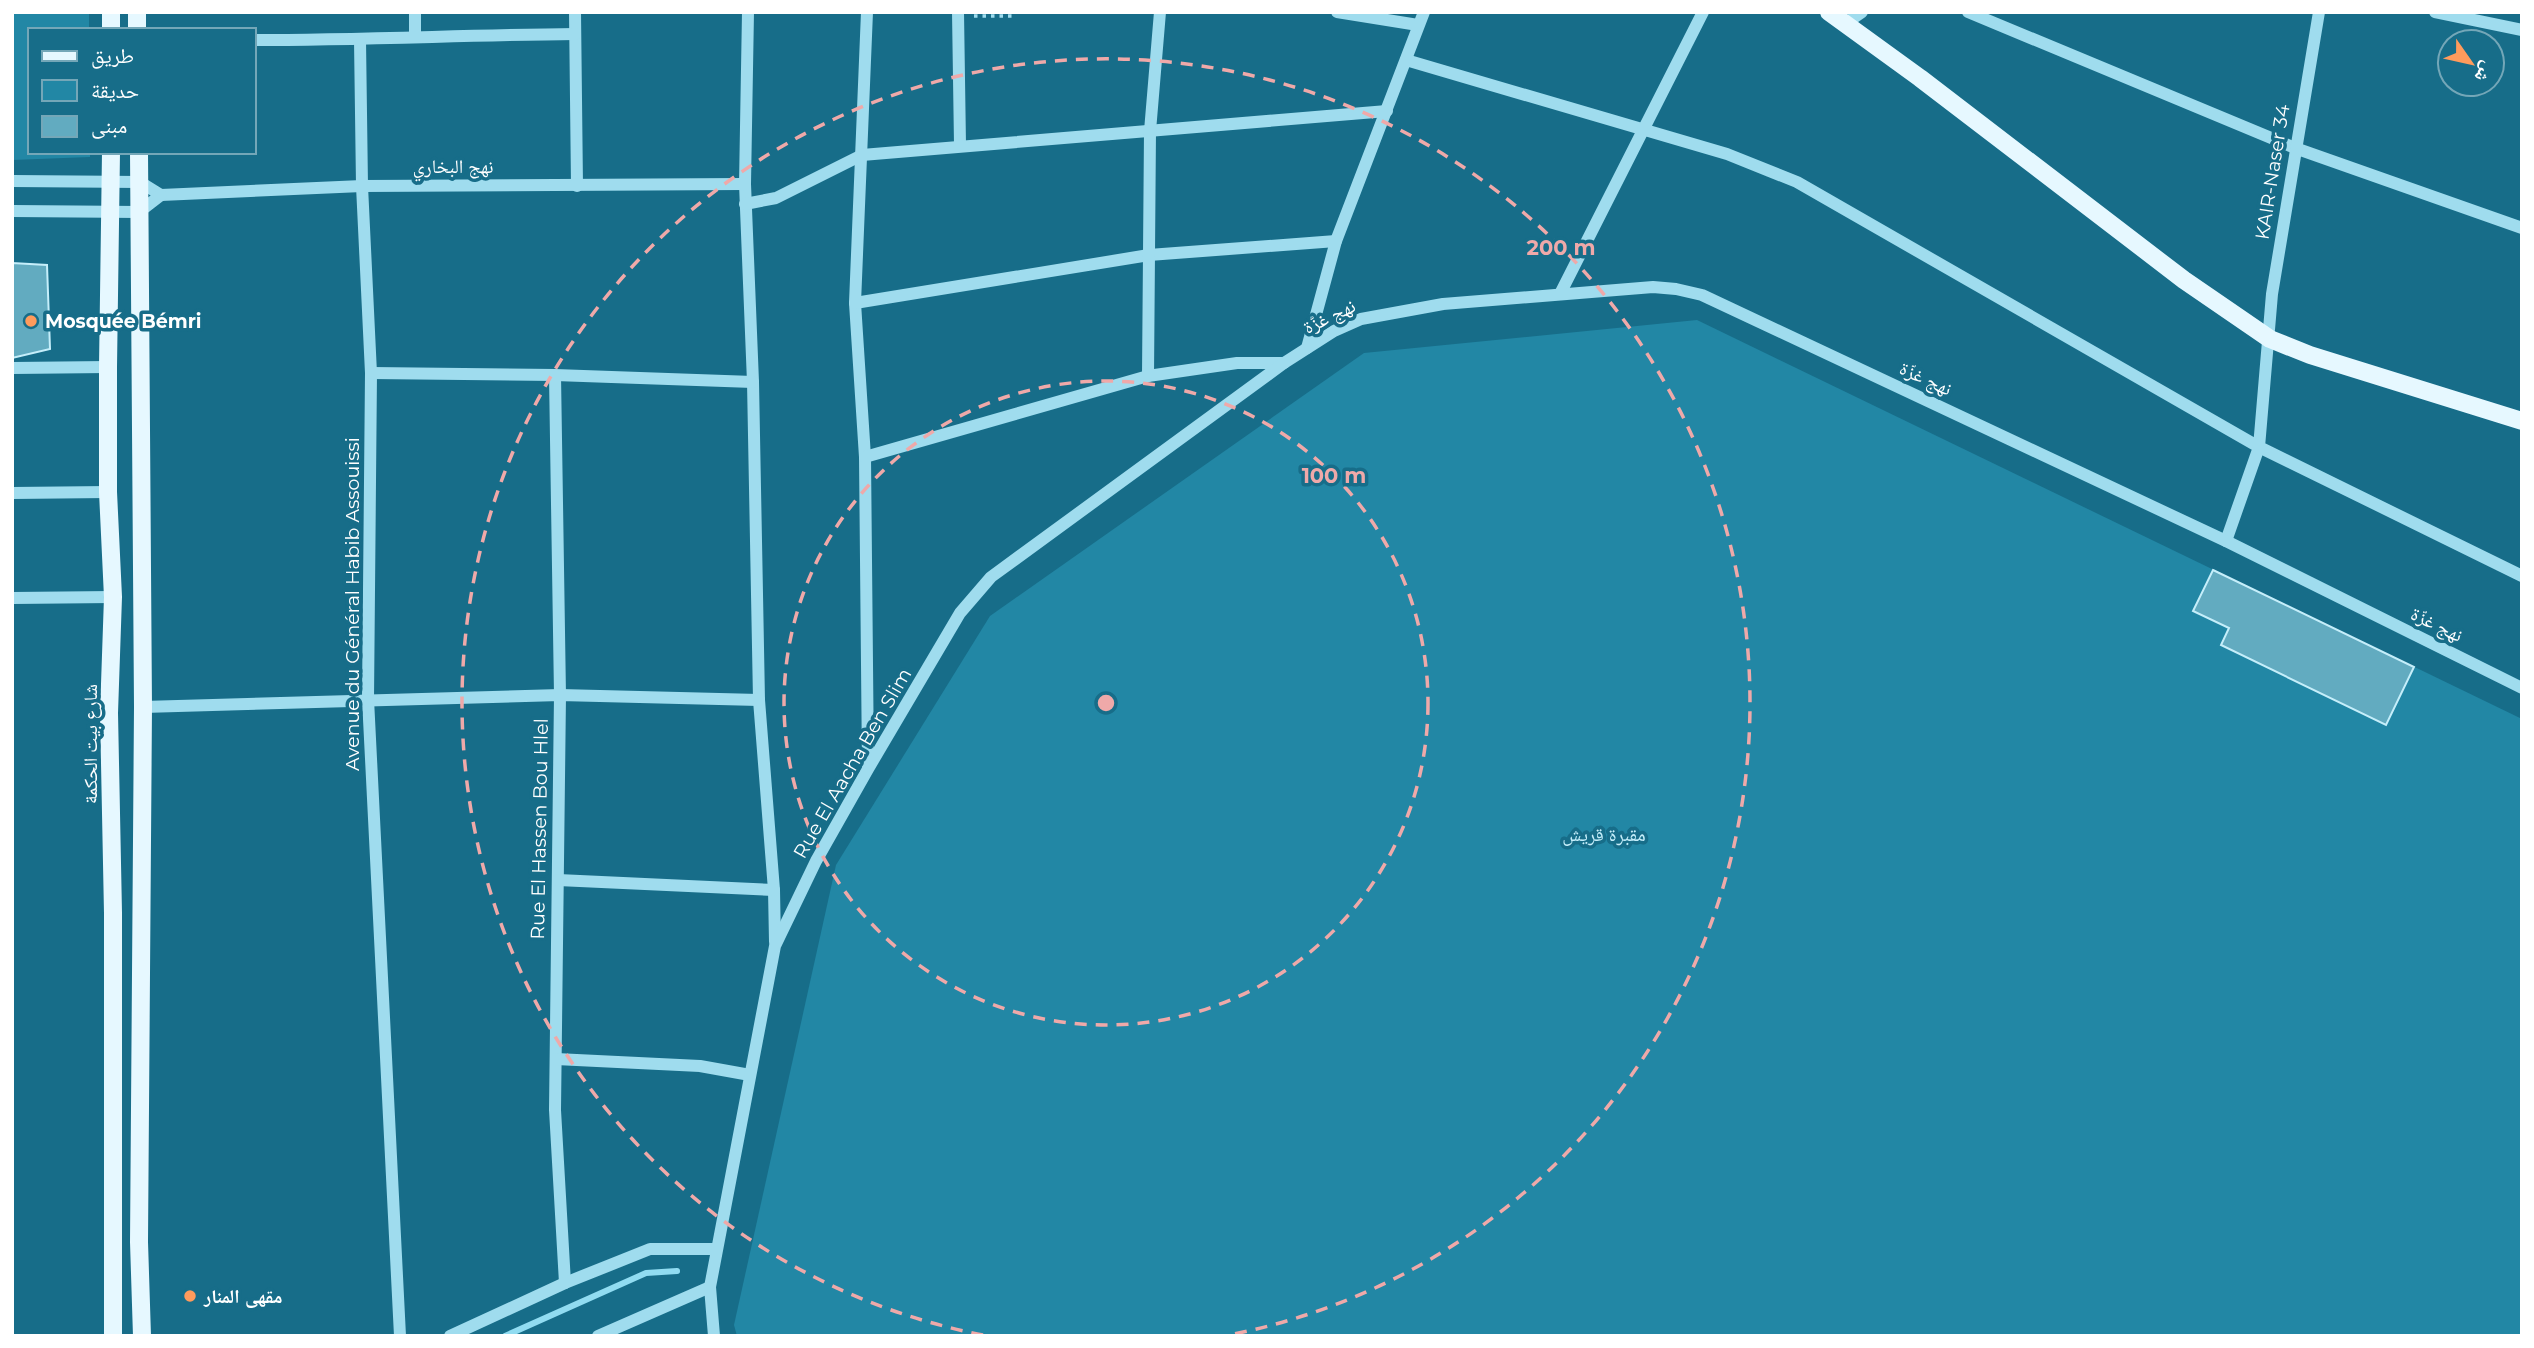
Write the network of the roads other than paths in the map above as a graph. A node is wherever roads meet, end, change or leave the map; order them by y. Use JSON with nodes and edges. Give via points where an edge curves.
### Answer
{"nodes":[{"id":1,"x":415,"y":12,"type":"edge"},
{"id":2,"x":575,"y":12,"type":"edge"},
{"id":3,"x":748,"y":12,"type":"edge"},
{"id":4,"x":867,"y":12,"type":"edge"},
{"id":5,"x":1160,"y":12,"type":"edge"},
{"id":6,"x":1337,"y":12,"type":"edge"},
{"id":7,"x":1424,"y":12,"type":"edge"},
{"id":8,"x":1703,"y":12,"type":"edge"},
{"id":9,"x":1829,"y":12,"type":"edge"},
{"id":10,"x":1862,"y":12,"type":"edge"},
{"id":11,"x":1968,"y":12,"type":"edge"},
{"id":12,"x":2319,"y":12,"type":"edge"},
{"id":13,"x":2435,"y":12,"type":"edge"},
{"id":14,"x":958,"y":14,"type":"edge"},
{"id":15,"x":1846,"y":23,"type":"junction"},
{"id":16,"x":1418,"y":25,"type":"junction"},
{"id":17,"x":2522,"y":30,"type":"edge"},
{"id":18,"x":575,"y":34,"type":"junction"},
{"id":19,"x":415,"y":36,"type":"junction"},
{"id":20,"x":256,"y":40,"type":"edge"},
{"id":21,"x":360,"y":40,"type":"junction"},
{"id":22,"x":1406,"y":60,"type":"junction"},
{"id":23,"x":1387,"y":111,"type":"junction"},
{"id":24,"x":1642,"y":129,"type":"junction"},
{"id":25,"x":1150,"y":131,"type":"junction"},
{"id":26,"x":960,"y":145,"type":"junction"},
{"id":27,"x":2295,"y":148,"type":"junction"},
{"id":28,"x":111,"y":154,"type":"edge"},
{"id":29,"x":139,"y":154,"type":"edge"},
{"id":30,"x":862,"y":155,"type":"junction"},
{"id":31,"x":12,"y":181,"type":"edge"},
{"id":32,"x":111,"y":182,"type":"junction"},
{"id":33,"x":140,"y":182,"type":"junction"},
{"id":34,"x":745,"y":184,"type":"junction"},
{"id":35,"x":362,"y":186,"type":"junction"},
{"id":36,"x":578,"y":186,"type":"junction"},
{"id":37,"x":161,"y":195,"type":"junction"},
{"id":38,"x":746,"y":204,"type":"junction"},
{"id":39,"x":12,"y":211,"type":"edge"},
{"id":40,"x":112,"y":212,"type":"junction"},
{"id":41,"x":139,"y":212,"type":"junction"},
{"id":42,"x":2522,"y":228,"type":"edge"},
{"id":43,"x":1336,"y":241,"type":"junction"},
{"id":44,"x":1149,"y":255,"type":"junction"},
{"id":45,"x":1560,"y":294,"type":"junction"},
{"id":46,"x":855,"y":303,"type":"junction"},
{"id":47,"x":2270,"y":339,"type":"junction"},
{"id":48,"x":1307,"y":348,"type":"junction"},
{"id":49,"x":1284,"y":363,"type":"junction"},
{"id":50,"x":108,"y":367,"type":"junction"},
{"id":51,"x":12,"y":369,"type":"edge"},
{"id":52,"x":371,"y":373,"type":"junction"},
{"id":53,"x":555,"y":375,"type":"junction"},
{"id":54,"x":1148,"y":376,"type":"junction"},
{"id":55,"x":754,"y":382,"type":"junction"},
{"id":56,"x":2522,"y":421,"type":"edge"},
{"id":57,"x":2259,"y":447,"type":"junction"},
{"id":58,"x":865,"y":457,"type":"junction"},
{"id":59,"x":108,"y":492,"type":"junction"},
{"id":60,"x":12,"y":493,"type":"edge"},
{"id":61,"x":2226,"y":541,"type":"junction"},
{"id":62,"x":2522,"y":576,"type":"edge"},
{"id":63,"x":113,"y":597,"type":"junction"},
{"id":64,"x":12,"y":598,"type":"edge"},
{"id":65,"x":2522,"y":688,"type":"edge"},
{"id":66,"x":560,"y":695,"type":"junction"},
{"id":67,"x":368,"y":699,"type":"junction"},
{"id":68,"x":759,"y":700,"type":"junction"},
{"id":69,"x":143,"y":706,"type":"junction"},
{"id":70,"x":868,"y":769,"type":"junction"},
{"id":71,"x":558,"y":880,"type":"junction"},
{"id":72,"x":774,"y":890,"type":"junction"},
{"id":73,"x":113,"y":913,"type":"junction"},
{"id":74,"x":143,"y":915,"type":"junction"},
{"id":75,"x":775,"y":946,"type":"junction"},
{"id":76,"x":556,"y":1059,"type":"junction"},
{"id":77,"x":750,"y":1075,"type":"junction"},
{"id":78,"x":139,"y":1242,"type":"junction"},
{"id":79,"x":114,"y":1243,"type":"junction"},
{"id":80,"x":716,"y":1249,"type":"junction"},
{"id":81,"x":565,"y":1283,"type":"junction"},
{"id":82,"x":710,"y":1287,"type":"junction"},
{"id":83,"x":113,"y":1336,"type":"edge"},
{"id":84,"x":142,"y":1336,"type":"edge"},
{"id":85,"x":400,"y":1336,"type":"edge"},
{"id":86,"x":450,"y":1336,"type":"edge"},
{"id":87,"x":598,"y":1336,"type":"edge"},
{"id":88,"x":714,"y":1336,"type":"edge"}],
"edges":[{"from":1,"to":19,"type":"street"},
{"from":2,"to":18,"type":"street"},
{"from":3,"to":34,"type":"street"},
{"from":4,"to":30,"type":"street"},
{"from":5,"to":25,"type":"street"},
{"from":6,"to":16,"type":"street"},
{"from":7,"to":16,"type":"street"},
{"from":8,"to":24,"type":"street"},
{"from":9,"to":15,"type":"main road"},
{"from":10,"to":15,"type":"street"},
{"from":11,"to":27,"type":"street"},
{"from":12,"to":27,"type":"street","name":"KAIR-Naser 34"},
{"from":13,"to":17,"type":"street"},
{"from":14,"to":26,"type":"street"},
{"from":15,"to":47,"type":"main road","via":[[2184,280]]},
{"from":16,"to":22,"type":"street"},
{"from":18,"to":19,"type":"street"},
{"from":18,"to":36,"type":"street"},
{"from":19,"to":21,"type":"street"},
{"from":20,"to":21,"type":"street"},
{"from":21,"to":35,"type":"street","name":"Avenue du Général Habib Assouissi"},
{"from":22,"to":23,"type":"street"},
{"from":22,"to":24,"type":"street"},
{"from":23,"to":25,"type":"street"},
{"from":23,"to":43,"type":"street"},
{"from":24,"to":45,"type":"street"},
{"from":24,"to":57,"type":"street","via":[[1727,154],[1797,182]]},
{"from":25,"to":26,"type":"street"},
{"from":25,"to":44,"type":"street"},
{"from":26,"to":30,"type":"street"},
{"from":27,"to":42,"type":"street"},
{"from":27,"to":47,"type":"street","name":"KAIR-Naser 34","via":[[2272,294]]},
{"from":28,"to":32,"type":"main road","name":"شارع بيت الحكمة"},
{"from":29,"to":33,"type":"main road"},
{"from":30,"to":38,"type":"street","via":[[776,198]]},
{"from":30,"to":46,"type":"street"},
{"from":31,"to":32,"type":"street"},
{"from":32,"to":33,"type":"street"},
{"from":32,"to":40,"type":"main road","name":"شارع بيت الحكمة"},
{"from":33,"to":37,"type":"street"},
{"from":33,"to":41,"type":"main road"},
{"from":34,"to":36,"type":"street","name":"نهج البخاري"},
{"from":34,"to":38,"type":"street"},
{"from":35,"to":36,"type":"street","name":"نهج البخاري"},
{"from":35,"to":37,"type":"street","name":"نهج البخاري"},
{"from":35,"to":52,"type":"street","name":"Avenue du Général Habib Assouissi"},
{"from":37,"to":41,"type":"street"},
{"from":38,"to":55,"type":"street"},
{"from":39,"to":40,"type":"street"},
{"from":40,"to":41,"type":"street"},
{"from":40,"to":50,"type":"main road","name":"شارع بيت الحكمة"},
{"from":41,"to":69,"type":"main road"},
{"from":43,"to":44,"type":"street"},
{"from":43,"to":48,"type":"street"},
{"from":44,"to":46,"type":"street"},
{"from":44,"to":54,"type":"street"},
{"from":45,"to":48,"type":"street","name":"نهج غزّة","via":[[1406,309],[1361,319]]},
{"from":45,"to":61,"type":"street","name":"نهج غزّة","via":[[1653,287],[1702,295]]},
{"from":46,"to":58,"type":"street"},
{"from":47,"to":56,"type":"main road"},
{"from":47,"to":57,"type":"street","name":"KAIR-Naser 34"},
{"from":48,"to":49,"type":"street","name":"نهج غزّة"},
{"from":49,"to":54,"type":"street","via":[[1237,363]]},
{"from":49,"to":70,"type":"street","name":"Rue El Aacha Ben Slim","via":[[991,577],[960,613]]},
{"from":50,"to":51,"type":"street"},
{"from":50,"to":59,"type":"main road","name":"شارع بيت الحكمة"},
{"from":52,"to":53,"type":"street"},
{"from":52,"to":67,"type":"street","name":"Avenue du Général Habib Assouissi"},
{"from":53,"to":55,"type":"street"},
{"from":53,"to":66,"type":"street","name":"Rue El Hassen Bou Hlel"},
{"from":54,"to":58,"type":"street"},
{"from":55,"to":68,"type":"street"},
{"from":57,"to":61,"type":"street","name":"KAIR-Naser 34"},
{"from":57,"to":62,"type":"street"},
{"from":58,"to":70,"type":"street"},
{"from":59,"to":60,"type":"street"},
{"from":59,"to":63,"type":"main road","name":"شارع بيت الحكمة"},
{"from":61,"to":65,"type":"street","name":"نهج غزّة"},
{"from":63,"to":64,"type":"street"},
{"from":63,"to":73,"type":"main road","name":"شارع بيت الحكمة","via":[[109,713]]},
{"from":66,"to":67,"type":"street"},
{"from":66,"to":68,"type":"street"},
{"from":66,"to":71,"type":"street","name":"Rue El Hassen Bou Hlel"},
{"from":67,"to":69,"type":"street"},
{"from":67,"to":85,"type":"street","name":"Avenue du Général Habib Assouissi"},
{"from":68,"to":72,"type":"street"},
{"from":69,"to":74,"type":"main road"},
{"from":70,"to":75,"type":"street","name":"Rue El Aacha Ben Slim"},
{"from":71,"to":72,"type":"street"},
{"from":71,"to":76,"type":"street","name":"Rue El Hassen Bou Hlel"},
{"from":72,"to":75,"type":"street"},
{"from":73,"to":74,"type":"main road"},
{"from":73,"to":79,"type":"main road","name":"شارع بيت الحكمة"},
{"from":74,"to":78,"type":"main road"},
{"from":75,"to":77,"type":"street","name":"Rue El Aacha Ben Slim"},
{"from":76,"to":77,"type":"street","via":[[700,1066]]},
{"from":76,"to":81,"type":"street","name":"Rue El Hassen Bou Hlel"},
{"from":77,"to":80,"type":"street","name":"Rue El Aacha Ben Slim"},
{"from":78,"to":79,"type":"main road"},
{"from":78,"to":84,"type":"main road"},
{"from":79,"to":83,"type":"main road","name":"شارع بيت الحكمة"},
{"from":80,"to":81,"type":"street","via":[[650,1249]]},
{"from":80,"to":82,"type":"street","name":"Rue El Aacha Ben Slim"},
{"from":81,"to":86,"type":"street"},
{"from":82,"to":87,"type":"street"},
{"from":82,"to":88,"type":"street","name":"Rue El Aacha Ben Slim"}]}
